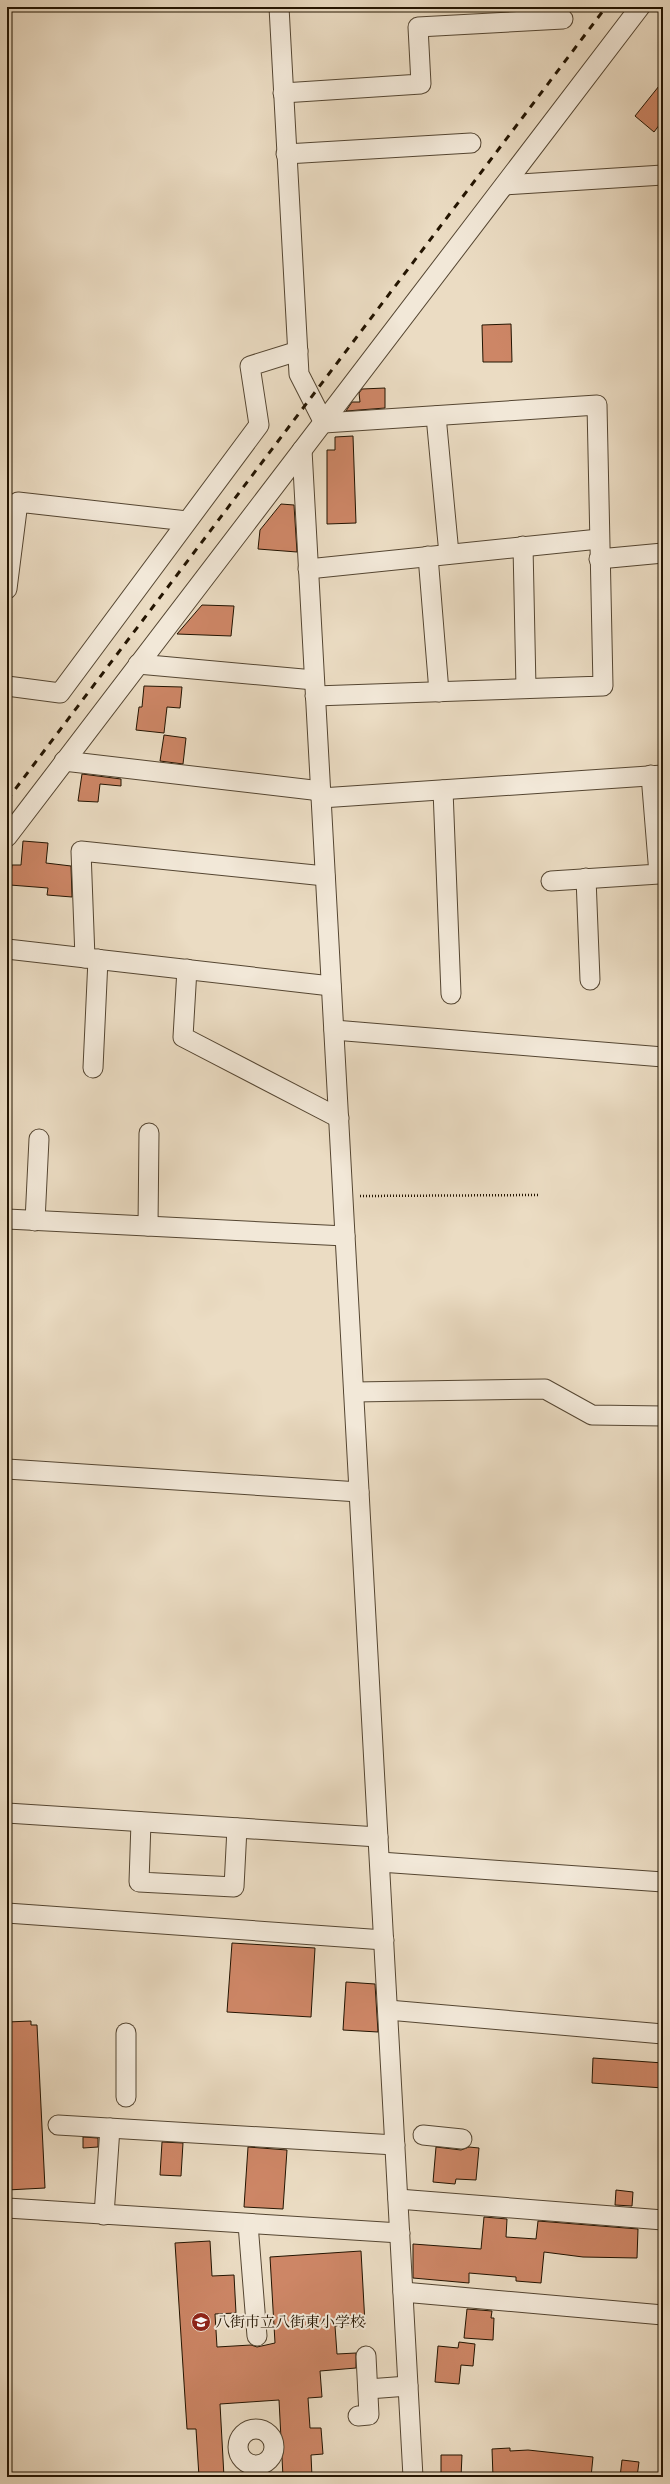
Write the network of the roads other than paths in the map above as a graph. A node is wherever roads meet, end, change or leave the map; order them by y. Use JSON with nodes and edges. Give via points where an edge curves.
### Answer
{"nodes":[{"id":1,"x":279,"y":7,"type":"edge"},
{"id":2,"x":640,"y":7,"type":"edge"},
{"id":3,"x":563,"y":19,"type":"dead end"},
{"id":4,"x":283,"y":93,"type":"junction"},
{"id":5,"x":471,"y":143,"type":"dead end"},
{"id":6,"x":286,"y":154,"type":"junction"},
{"id":7,"x":663,"y":175,"type":"edge"},
{"id":8,"x":505,"y":185,"type":"junction"},
{"id":9,"x":298,"y":351,"type":"junction"},
{"id":10,"x":436,"y":416,"type":"junction"},
{"id":11,"x":324,"y":423,"type":"junction"},
{"id":12,"x":302,"y":450,"type":"junction"},
{"id":13,"x":187,"y":521,"type":"junction"},
{"id":14,"x":599,"y":539,"type":"junction"},
{"id":15,"x":523,"y":546,"type":"junction"},
{"id":16,"x":663,"y":553,"type":"edge"},
{"id":17,"x":449,"y":554,"type":"junction"},
{"id":18,"x":428,"y":556,"type":"junction"},
{"id":19,"x":599,"y":559,"type":"junction"},
{"id":20,"x":308,"y":569,"type":"junction"},
{"id":21,"x":7,"y":589,"type":"edge"},
{"id":22,"x":138,"y":664,"type":"junction"},
{"id":23,"x":7,"y":686,"type":"edge"},
{"id":24,"x":315,"y":688,"type":"junction"},
{"id":25,"x":526,"y":688,"type":"junction"},
{"id":26,"x":439,"y":692,"type":"junction"},
{"id":27,"x":64,"y":761,"type":"junction"},
{"id":28,"x":657,"y":775,"type":"edge"},
{"id":29,"x":443,"y":790,"type":"junction"},
{"id":30,"x":321,"y":795,"type":"junction"},
{"id":31,"x":7,"y":837,"type":"edge"},
{"id":32,"x":325,"y":876,"type":"junction"},
{"id":33,"x":586,"y":878,"type":"junction"},
{"id":34,"x":551,"y":881,"type":"dead end"},
{"id":35,"x":7,"y":948,"type":"edge"},
{"id":36,"x":92,"y":958,"type":"junction"},
{"id":37,"x":187,"y":970,"type":"junction"},
{"id":38,"x":590,"y":980,"type":"dead end"},
{"id":39,"x":331,"y":986,"type":"junction"},
{"id":40,"x":451,"y":994,"type":"dead end"},
{"id":41,"x":334,"y":1030,"type":"junction"},
{"id":42,"x":663,"y":1057,"type":"edge"},
{"id":43,"x":93,"y":1068,"type":"dead end"},
{"id":44,"x":339,"y":1118,"type":"junction"},
{"id":45,"x":149,"y":1133,"type":"dead end"},
{"id":46,"x":39,"y":1139,"type":"dead end"},
{"id":47,"x":7,"y":1219,"type":"edge"},
{"id":48,"x":35,"y":1220,"type":"junction"},
{"id":49,"x":148,"y":1226,"type":"junction"},
{"id":50,"x":345,"y":1236,"type":"junction"},
{"id":51,"x":354,"y":1392,"type":"junction"},
{"id":52,"x":663,"y":1416,"type":"edge"},
{"id":53,"x":7,"y":1469,"type":"edge"},
{"id":54,"x":359,"y":1492,"type":"junction"},
{"id":55,"x":7,"y":1813,"type":"edge"},
{"id":56,"x":141,"y":1822,"type":"junction"},
{"id":57,"x":237,"y":1828,"type":"junction"},
{"id":58,"x":378,"y":1837,"type":"junction"},
{"id":59,"x":380,"y":1862,"type":"junction"},
{"id":60,"x":663,"y":1882,"type":"edge"},
{"id":61,"x":7,"y":1913,"type":"edge"},
{"id":62,"x":384,"y":1940,"type":"junction"},
{"id":63,"x":388,"y":2010,"type":"junction"},
{"id":64,"x":126,"y":2033,"type":"dead end"},
{"id":65,"x":663,"y":2034,"type":"edge"},
{"id":66,"x":126,"y":2097,"type":"dead end"},
{"id":67,"x":58,"y":2125,"type":"dead end"},
{"id":68,"x":110,"y":2128,"type":"junction"},
{"id":69,"x":423,"y":2135,"type":"dead end"},
{"id":70,"x":462,"y":2139,"type":"dead end"},
{"id":71,"x":395,"y":2145,"type":"junction"},
{"id":72,"x":398,"y":2199,"type":"junction"},
{"id":73,"x":7,"y":2208,"type":"edge"},
{"id":74,"x":104,"y":2215,"type":"junction"},
{"id":75,"x":663,"y":2220,"type":"edge"},
{"id":76,"x":248,"y":2224,"type":"junction"},
{"id":77,"x":400,"y":2233,"type":"junction"},
{"id":78,"x":403,"y":2292,"type":"junction"},
{"id":79,"x":663,"y":2315,"type":"edge"},
{"id":80,"x":257,"y":2336,"type":"dead end"},
{"id":81,"x":366,"y":2356,"type":"dead end"},
{"id":82,"x":408,"y":2386,"type":"junction"},
{"id":83,"x":368,"y":2389,"type":"junction"},
{"id":84,"x":358,"y":2416,"type":"dead end"},
{"id":85,"x":413,"y":2477,"type":"edge"}],
"edges":[{"from":1,"to":4,"type":"street"},
{"from":2,"to":8,"type":"street"},
{"from":3,"to":4,"type":"street","via":[[418,28],[421,84]]},
{"from":4,"to":6,"type":"street"},
{"from":5,"to":6,"type":"street"},
{"from":6,"to":9,"type":"street"},
{"from":7,"to":8,"type":"street"},
{"from":8,"to":11,"type":"street"},
{"from":9,"to":11,"type":"street","via":[[299,374]]},
{"from":9,"to":13,"type":"street","via":[[250,366],[259,425]]},
{"from":10,"to":11,"type":"street"},
{"from":10,"to":14,"type":"street","via":[[597,405]]},
{"from":10,"to":17,"type":"street"},
{"from":11,"to":12,"type":"street"},
{"from":12,"to":20,"type":"street"},
{"from":12,"to":22,"type":"street"},
{"from":13,"to":21,"type":"street","via":[[18,502]]},
{"from":13,"to":23,"type":"street","via":[[60,692]]},
{"from":14,"to":15,"type":"street"},
{"from":14,"to":19,"type":"street"},
{"from":15,"to":17,"type":"street"},
{"from":15,"to":25,"type":"street"},
{"from":16,"to":19,"type":"street"},
{"from":17,"to":18,"type":"street"},
{"from":18,"to":20,"type":"street"},
{"from":18,"to":26,"type":"street"},
{"from":19,"to":25,"type":"street","via":[[603,686]]},
{"from":20,"to":24,"type":"street"},
{"from":22,"to":24,"type":"street"},
{"from":22,"to":27,"type":"street"},
{"from":24,"to":26,"type":"street"},
{"from":24,"to":30,"type":"street"},
{"from":25,"to":26,"type":"street"},
{"from":27,"to":30,"type":"street"},
{"from":27,"to":31,"type":"street"},
{"from":28,"to":29,"type":"street"},
{"from":28,"to":33,"type":"street","via":[[659,874]]},
{"from":29,"to":30,"type":"street"},
{"from":29,"to":40,"type":"street"},
{"from":30,"to":32,"type":"street"},
{"from":32,"to":36,"type":"street","via":[[81,851]]},
{"from":32,"to":39,"type":"street"},
{"from":33,"to":34,"type":"street"},
{"from":33,"to":38,"type":"street"},
{"from":35,"to":36,"type":"street"},
{"from":36,"to":37,"type":"street"},
{"from":36,"to":43,"type":"street"},
{"from":37,"to":39,"type":"street"},
{"from":37,"to":44,"type":"street","via":[[183,1037]]},
{"from":39,"to":41,"type":"street"},
{"from":41,"to":42,"type":"street"},
{"from":41,"to":44,"type":"street"},
{"from":44,"to":50,"type":"street"},
{"from":45,"to":49,"type":"street"},
{"from":46,"to":48,"type":"street"},
{"from":47,"to":48,"type":"street"},
{"from":48,"to":49,"type":"street"},
{"from":49,"to":50,"type":"street"},
{"from":50,"to":51,"type":"street"},
{"from":51,"to":52,"type":"street","via":[[545,1389],[592,1415]]},
{"from":51,"to":54,"type":"street"},
{"from":53,"to":54,"type":"street"},
{"from":54,"to":58,"type":"street"},
{"from":55,"to":56,"type":"street"},
{"from":56,"to":57,"type":"street"},
{"from":56,"to":57,"type":"street","via":[[139,1882],[234,1887]]},
{"from":57,"to":58,"type":"street"},
{"from":58,"to":59,"type":"street"},
{"from":59,"to":60,"type":"street"},
{"from":59,"to":62,"type":"street"},
{"from":61,"to":62,"type":"street"},
{"from":62,"to":63,"type":"street"},
{"from":63,"to":65,"type":"street"},
{"from":63,"to":71,"type":"street"},
{"from":64,"to":66,"type":"street"},
{"from":67,"to":68,"type":"street"},
{"from":68,"to":71,"type":"street"},
{"from":68,"to":74,"type":"street"},
{"from":69,"to":70,"type":"street"},
{"from":71,"to":72,"type":"street"},
{"from":72,"to":75,"type":"street"},
{"from":72,"to":77,"type":"street"},
{"from":73,"to":74,"type":"street"},
{"from":74,"to":76,"type":"street"},
{"from":76,"to":77,"type":"street"},
{"from":76,"to":80,"type":"street"},
{"from":77,"to":78,"type":"street"},
{"from":78,"to":79,"type":"street"},
{"from":78,"to":82,"type":"street"},
{"from":81,"to":83,"type":"street"},
{"from":82,"to":83,"type":"street"},
{"from":82,"to":85,"type":"street"},
{"from":83,"to":84,"type":"street","via":[[369,2415]]}]}
